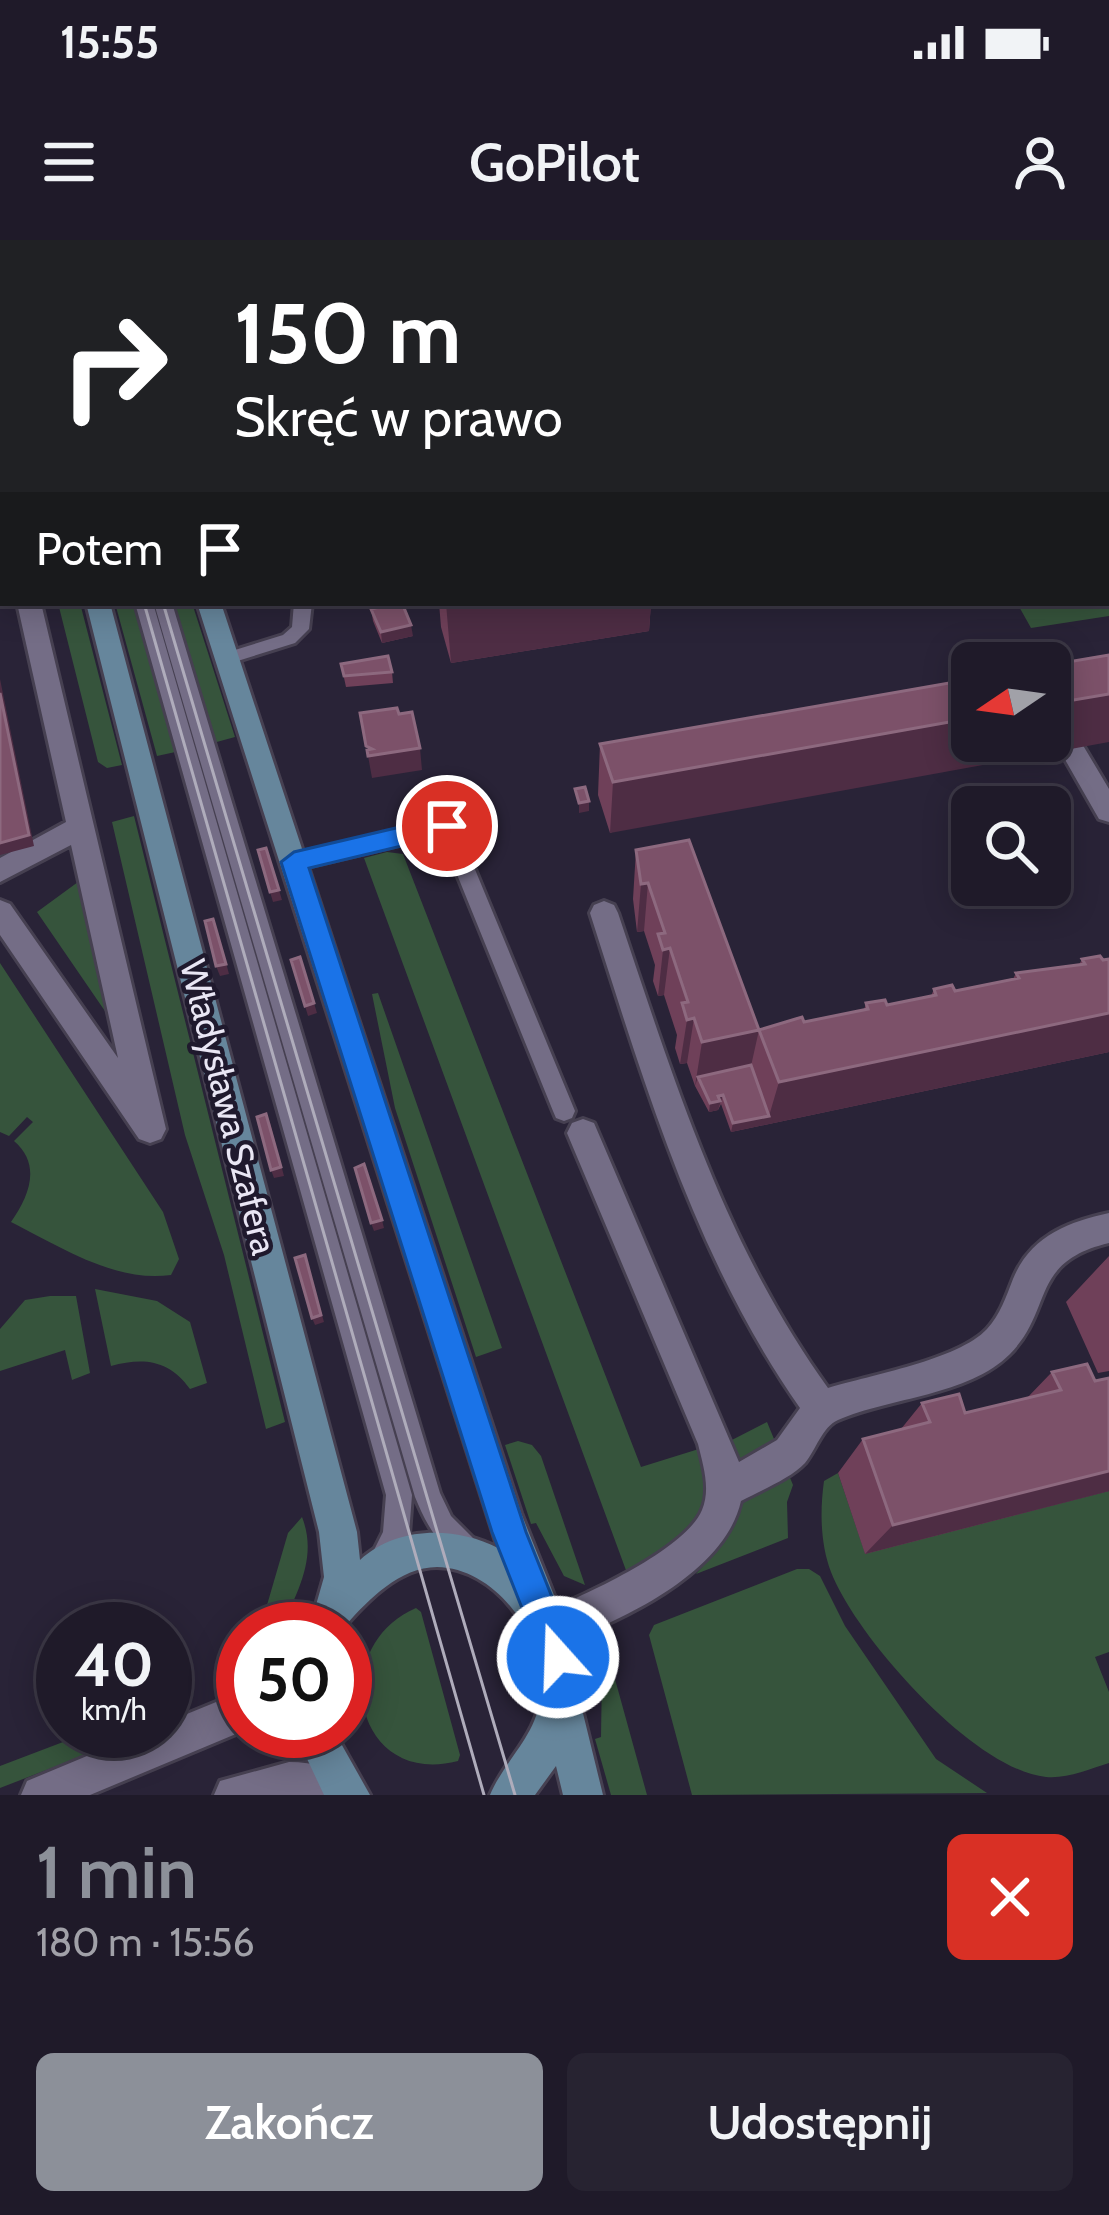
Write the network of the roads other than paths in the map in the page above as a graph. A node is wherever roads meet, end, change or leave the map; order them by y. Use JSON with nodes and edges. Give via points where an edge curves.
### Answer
{"nodes":[{"id":1,"x":30,"y":606,"type":"edge"},
{"id":2,"x":99,"y":606,"type":"edge"},
{"id":3,"x":145,"y":606,"type":"edge"},
{"id":4,"x":164,"y":606,"type":"edge"},
{"id":5,"x":210,"y":606,"type":"edge"},
{"id":6,"x":303,"y":606,"type":"edge"},
{"id":7,"x":228,"y":658,"type":"junction"},
{"id":8,"x":1072,"y":749,"type":"dead end"},
{"id":9,"x":1109,"y":812,"type":"edge"},
{"id":10,"x":81,"y":827,"type":"junction"},
{"id":11,"x":294,"y":862,"type":"junction"},
{"id":12,"x":0,"y":872,"type":"edge"},
{"id":13,"x":0,"y":912,"type":"edge"},
{"id":14,"x":604,"y":913,"type":"dead end"},
{"id":15,"x":573,"y":1122,"type":"joint"},
{"id":16,"x":1109,"y":1228,"type":"edge"},
{"id":17,"x":821,"y":1408,"type":"junction"},
{"id":18,"x":726,"y":1489,"type":"junction"},
{"id":19,"x":476,"y":1555,"type":"junction"},
{"id":20,"x":365,"y":1576,"type":"junction"},
{"id":21,"x":334,"y":1602,"type":"edge"},
{"id":22,"x":343,"y":1602,"type":"edge"},
{"id":23,"x":547,"y":1620,"type":"junction"},
{"id":24,"x":560,"y":1690,"type":"junction"},
{"id":25,"x":216,"y":1723,"type":"edge"},
{"id":26,"x":542,"y":1755,"type":"junction"},
{"id":27,"x":325,"y":1758,"type":"edge"},
{"id":28,"x":41,"y":1795,"type":"edge"},
{"id":29,"x":234,"y":1795,"type":"edge"},
{"id":30,"x":347,"y":1795,"type":"edge"},
{"id":31,"x":510,"y":1795,"type":"edge"},
{"id":32,"x":532,"y":1795,"type":"edge"},
{"id":33,"x":583,"y":1795,"type":"edge"}],
"edges":[{"from":1,"to":10,"type":"street"},
{"from":2,"to":21,"type":"main road","name":"Władysława Szafera","via":[[338,1532],[343,1577]]},
{"from":3,"to":20,"type":"lane","via":[[398,1495],[394,1543]]},
{"from":4,"to":19,"type":"lane","via":[[428,1497],[447,1532]]},
{"from":5,"to":7,"type":"main road"},
{"from":6,"to":7,"type":"lane","via":[[300,629],[289,639]]},
{"from":7,"to":11,"type":"main road"},
{"from":8,"to":9,"type":"street"},
{"from":10,"to":12,"type":"street"},
{"from":10,"to":13,"type":"street","via":[[150,1129]]},
{"from":11,"to":15,"type":"lane","via":[[447,826]]},
{"from":11,"to":23,"type":"main road","via":[[509,1532]]},
{"from":14,"to":17,"type":"street","via":[[707,1217],[745,1299]]},
{"from":15,"to":18,"type":"street","via":[[716,1444]]},
{"from":16,"to":17,"type":"street","via":[[1075,1235],[1049,1254],[999,1341],[976,1359]]},
{"from":17,"to":18,"type":"street","via":[[790,1453]]},
{"from":18,"to":23,"type":"street","via":[[714,1528],[695,1551]]},
{"from":19,"to":20,"type":"main road","via":[[414,1552]]},
{"from":19,"to":23,"type":"main road","via":[[513,1576]]},
{"from":20,"to":22,"type":"main road"},
{"from":23,"to":24,"type":"main road"},
{"from":24,"to":26,"type":"main road"},
{"from":24,"to":33,"type":"main road"},
{"from":25,"to":28,"type":"street"},
{"from":26,"to":31,"type":"main road"},
{"from":26,"to":32,"type":"lane"},
{"from":27,"to":30,"type":"main road"},
{"from":29,"to":30,"type":"street","via":[[295,1781]]}]}
